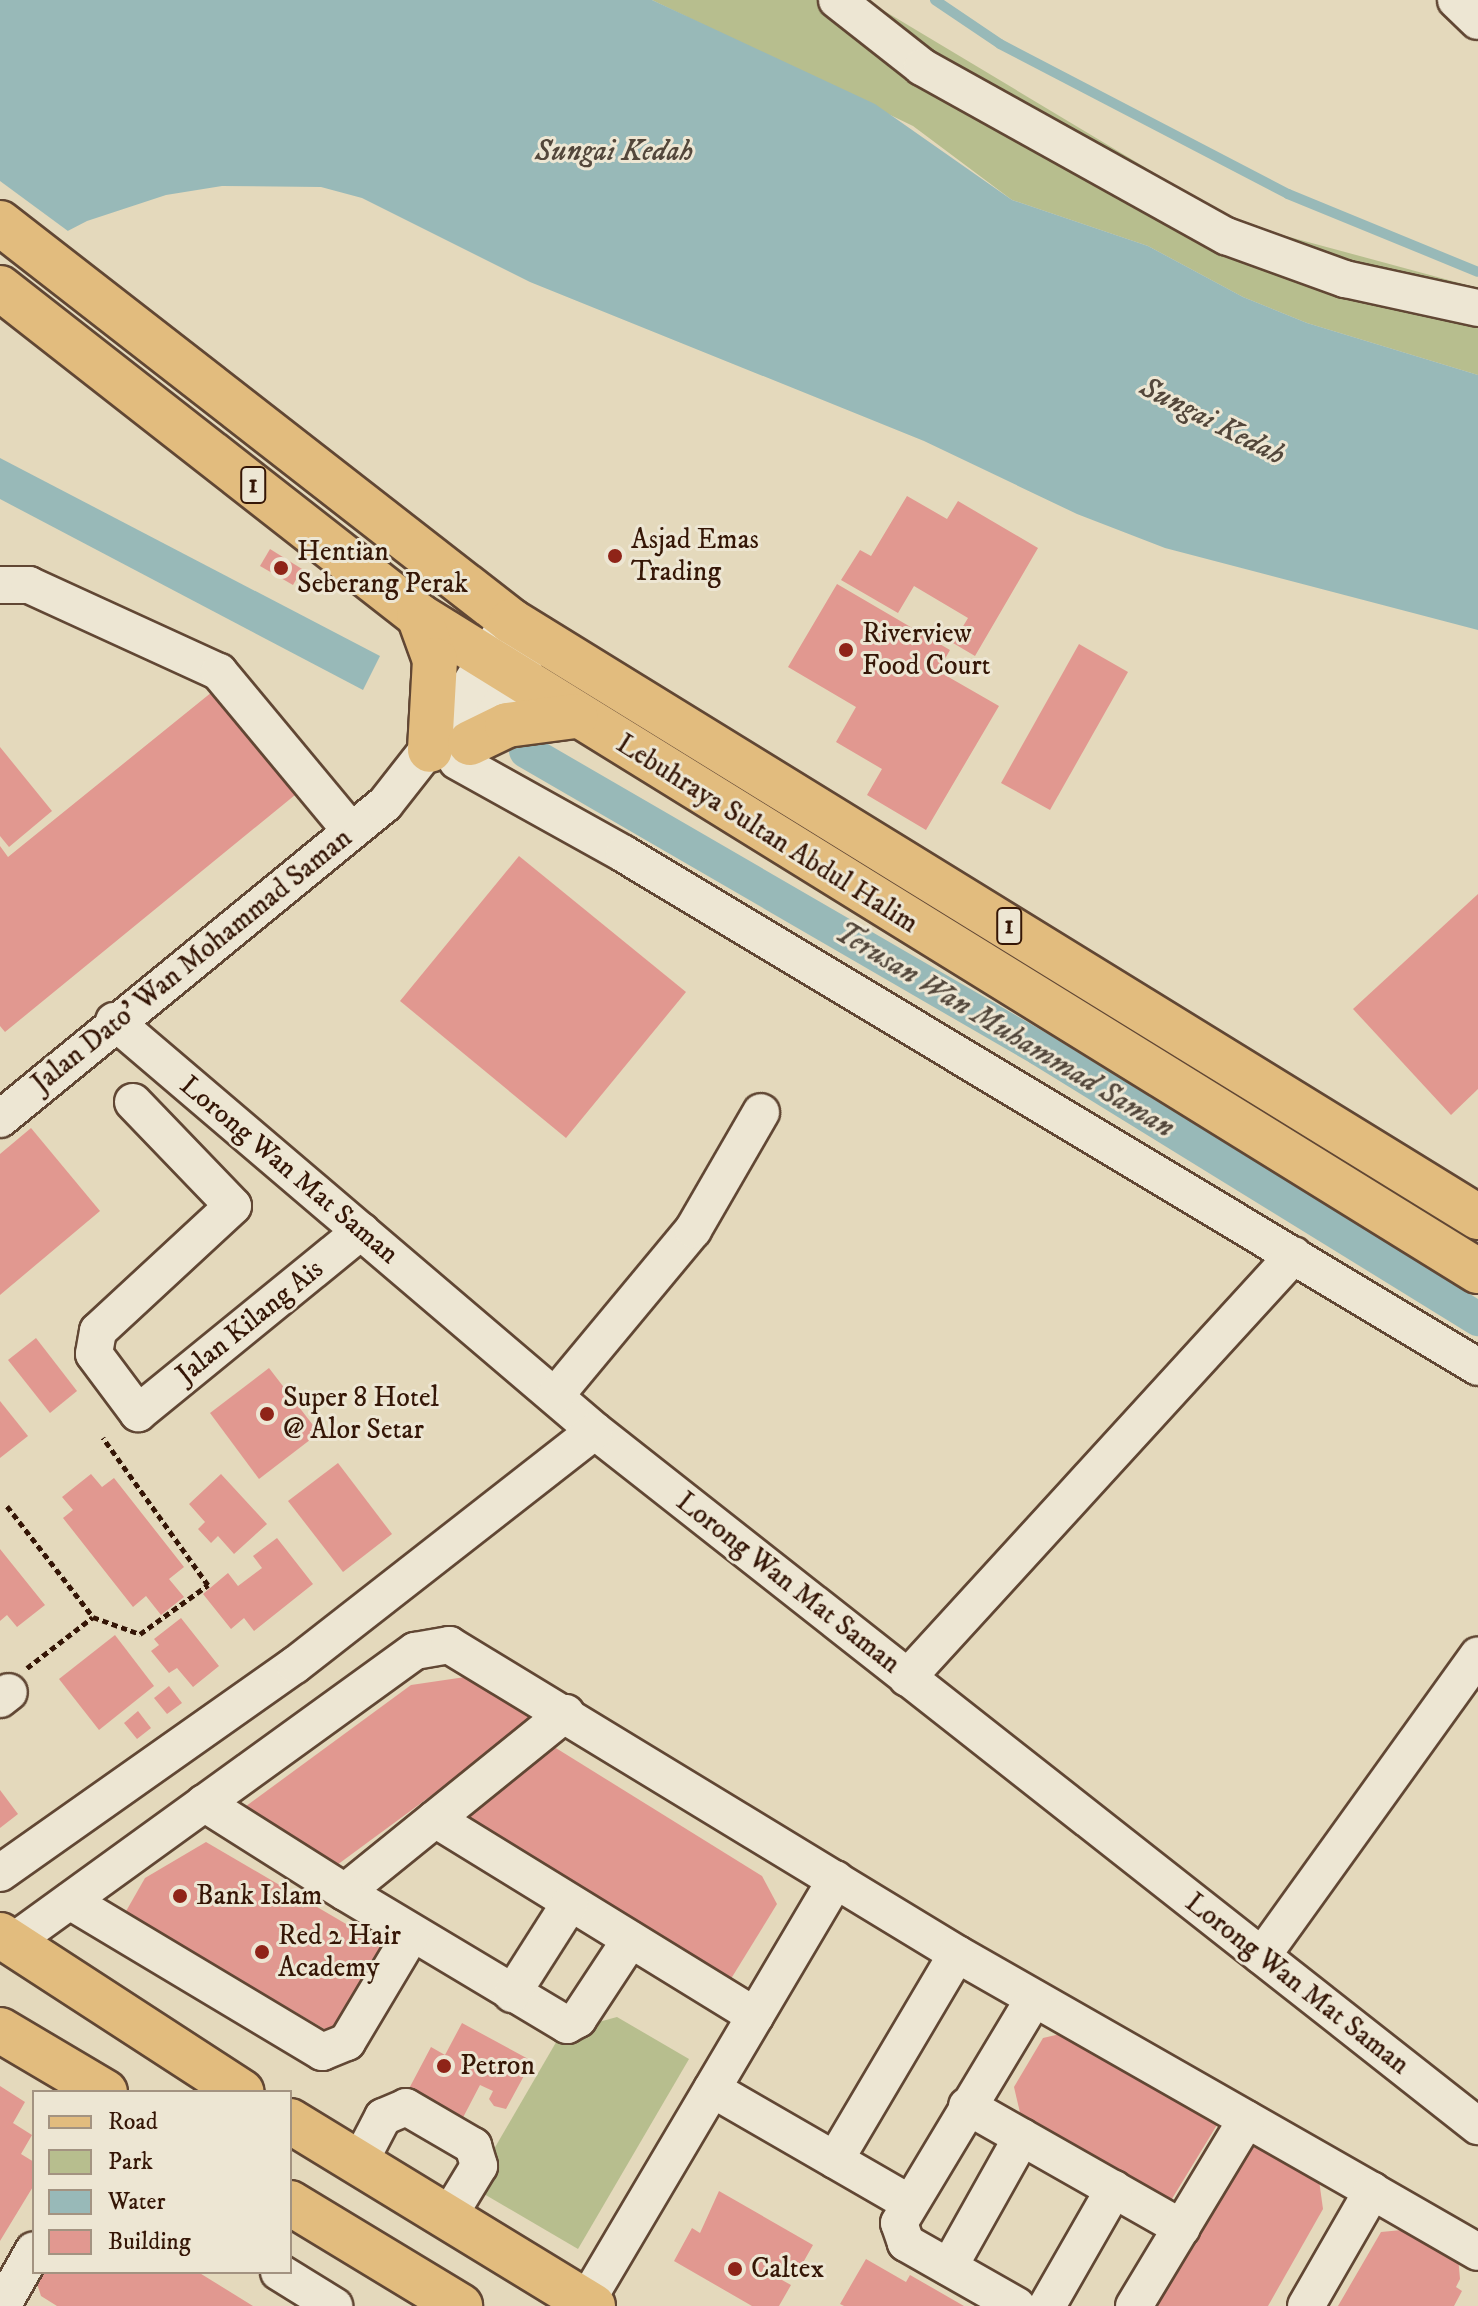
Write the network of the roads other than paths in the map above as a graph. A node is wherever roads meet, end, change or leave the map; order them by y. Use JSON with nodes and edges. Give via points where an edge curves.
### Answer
{"nodes":[{"id":1,"x":837,"y":0,"type":"edge"},
{"id":2,"x":1456,"y":0,"type":"edge"},
{"id":3,"x":1478,"y":21,"type":"edge"},
{"id":4,"x":0,"y":223,"type":"edge"},
{"id":5,"x":0,"y":288,"type":"edge"},
{"id":6,"x":1478,"y":308,"type":"edge"},
{"id":7,"x":0,"y":585,"type":"edge"},
{"id":8,"x":419,"y":616,"type":"junction"},
{"id":9,"x":525,"y":629,"type":"junction"},
{"id":10,"x":498,"y":667,"type":"junction"},
{"id":11,"x":575,"y":716,"type":"junction"},
{"id":12,"x":452,"y":751,"type":"junction"},
{"id":13,"x":350,"y":830,"type":"junction"},
{"id":14,"x":114,"y":1021,"type":"junction"},
{"id":15,"x":133,"y":1102,"type":"dead end"},
{"id":16,"x":761,"y":1112,"type":"dead end"},
{"id":17,"x":0,"y":1119,"type":"edge"},
{"id":18,"x":252,"y":1141,"type":"junction"},
{"id":19,"x":211,"y":1182,"type":"junction"},
{"id":20,"x":1478,"y":1217,"type":"edge"},
{"id":21,"x":361,"y":1231,"type":"junction"},
{"id":22,"x":1294,"y":1255,"type":"junction"},
{"id":23,"x":1478,"y":1271,"type":"edge"},
{"id":24,"x":1478,"y":1367,"type":"edge"},
{"id":25,"x":555,"y":1396,"type":"junction"},
{"id":26,"x":595,"y":1431,"type":"junction"},
{"id":27,"x":1478,"y":1655,"type":"edge"},
{"id":28,"x":907,"y":1678,"type":"junction"},
{"id":29,"x":566,"y":1713,"type":"junction"},
{"id":30,"x":204,"y":1803,"type":"junction"},
{"id":31,"x":435,"y":1819,"type":"junction"},
{"id":32,"x":0,"y":1873,"type":"edge"},
{"id":33,"x":836,"y":1879,"type":"junction"},
{"id":34,"x":345,"y":1892,"type":"junction"},
{"id":35,"x":70,"y":1901,"type":"junction"},
{"id":36,"x":570,"y":1903,"type":"junction"},
{"id":37,"x":412,"y":1933,"type":"junction"},
{"id":38,"x":5,"y":1939,"type":"edge"},
{"id":39,"x":630,"y":1940,"type":"junction"},
{"id":40,"x":957,"y":1954,"type":"junction"},
{"id":41,"x":1262,"y":1956,"type":"junction"},
{"id":42,"x":512,"y":1994,"type":"junction"},
{"id":43,"x":1034,"y":1998,"type":"junction"},
{"id":44,"x":755,"y":2016,"type":"junction"},
{"id":45,"x":0,"y":2030,"type":"edge"},
{"id":46,"x":712,"y":2089,"type":"junction"},
{"id":47,"x":102,"y":2090,"type":"edge"},
{"id":48,"x":239,"y":2090,"type":"edge"},
{"id":49,"x":967,"y":2106,"type":"junction"},
{"id":50,"x":1247,"y":2119,"type":"junction"},
{"id":51,"x":292,"y":2122,"type":"edge"},
{"id":52,"x":1478,"y":2126,"type":"edge"},
{"id":53,"x":1022,"y":2137,"type":"junction"},
{"id":54,"x":835,"y":2160,"type":"junction"},
{"id":55,"x":359,"y":2163,"type":"junction"},
{"id":56,"x":1114,"y":2189,"type":"junction"},
{"id":57,"x":1372,"y":2191,"type":"junction"},
{"id":58,"x":899,"y":2197,"type":"dead end"},
{"id":59,"x":292,"y":2204,"type":"edge"},
{"id":60,"x":448,"y":2217,"type":"junction"},
{"id":61,"x":1182,"y":2228,"type":"junction"},
{"id":62,"x":1478,"y":2252,"type":"edge"},
{"id":63,"x":32,"y":2254,"type":"edge"},
{"id":64,"x":949,"y":2267,"type":"junction"},
{"id":65,"x":282,"y":2274,"type":"edge"},
{"id":66,"x":590,"y":2304,"type":"edge"},
{"id":67,"x":2,"y":2306,"type":"edge"},
{"id":68,"x":334,"y":2306,"type":"edge"},
{"id":69,"x":460,"y":2306,"type":"edge"},
{"id":70,"x":1017,"y":2306,"type":"edge"},
{"id":71,"x":1047,"y":2306,"type":"edge"},
{"id":72,"x":1134,"y":2306,"type":"edge"},
{"id":73,"x":1306,"y":2306,"type":"edge"}],
"edges":[{"from":1,"to":6,"type":"street","via":[[922,67],[1226,236],[1345,279]]},
{"from":2,"to":3,"type":"street"},
{"from":4,"to":9,"type":"main road","name":"Lebuhraya Sultan Abdul Halim","number":"1"},
{"from":5,"to":8,"type":"main road","name":"Lebuhraya Sultan Abdul Halim","number":"1"},
{"from":7,"to":13,"type":"street","via":[[29,585],[219,672]]},
{"from":8,"to":10,"type":"main road","name":"Lebuhraya Sultan Abdul Halim","number":"1"},
{"from":8,"to":12,"type":"main road","via":[[435,660]]},
{"from":9,"to":10,"type":"street","name":"Jalan Dato' Wan Mohammad Saman"},
{"from":9,"to":20,"type":"main road","name":"Lebuhraya Sultan Abdul Halim","number":"1"},
{"from":10,"to":11,"type":"main road","name":"Lebuhraya Sultan Abdul Halim","number":"1"},
{"from":10,"to":12,"type":"street","name":"Jalan Dato' Wan Mohammad Saman"},
{"from":11,"to":12,"type":"main road","via":[[507,725]]},
{"from":11,"to":23,"type":"main road","name":"Lebuhraya Sultan Abdul Halim","number":"1"},
{"from":12,"to":13,"type":"street","name":"Jalan Dato' Wan Mohammad Saman"},
{"from":12,"to":22,"type":"street"},
{"from":13,"to":14,"type":"street","name":"Jalan Dato' Wan Mohammad Saman"},
{"from":14,"to":17,"type":"street","name":"Jalan Dato' Wan Mohammad Saman"},
{"from":14,"to":18,"type":"street","name":"Lorong Wan Mat Saman"},
{"from":15,"to":19,"type":"street"},
{"from":16,"to":25,"type":"street","via":[[693,1230]]},
{"from":18,"to":19,"type":"street"},
{"from":18,"to":21,"type":"street","name":"Lorong Wan Mat Saman"},
{"from":19,"to":21,"type":"street","name":"Jalan Kilang Ais","via":[[233,1206],[98,1331],[94,1342],[94,1354],[138,1413]]},
{"from":21,"to":25,"type":"street","name":"Lorong Wan Mat Saman"},
{"from":22,"to":24,"type":"street"},
{"from":22,"to":28,"type":"street"},
{"from":25,"to":26,"type":"street","name":"Lorong Wan Mat Saman"},
{"from":26,"to":28,"type":"street","name":"Lorong Wan Mat Saman"},
{"from":26,"to":32,"type":"street","via":[[295,1665]]},
{"from":27,"to":41,"type":"street"},
{"from":28,"to":41,"type":"street","name":"Lorong Wan Mat Saman"},
{"from":29,"to":30,"type":"street","via":[[449,1645],[433,1645],[415,1651]]},
{"from":29,"to":31,"type":"street"},
{"from":29,"to":33,"type":"street"},
{"from":30,"to":34,"type":"street"},
{"from":30,"to":35,"type":"street"},
{"from":31,"to":34,"type":"street"},
{"from":31,"to":36,"type":"street"},
{"from":33,"to":40,"type":"street"},
{"from":33,"to":44,"type":"street"},
{"from":34,"to":37,"type":"street"},
{"from":35,"to":37,"type":"street","via":[[322,2052],[347,2042]]},
{"from":35,"to":38,"type":"street"},
{"from":36,"to":39,"type":"street"},
{"from":36,"to":42,"type":"street"},
{"from":37,"to":42,"type":"street"},
{"from":38,"to":48,"type":"main road"},
{"from":39,"to":42,"type":"street","via":[[578,2019],[567,2025]]},
{"from":39,"to":44,"type":"street"},
{"from":40,"to":43,"type":"street"},
{"from":40,"to":54,"type":"street"},
{"from":41,"to":52,"type":"street","name":"Lorong Wan Mat Saman"},
{"from":43,"to":49,"type":"street"},
{"from":43,"to":50,"type":"street"},
{"from":44,"to":46,"type":"street"},
{"from":45,"to":47,"type":"main road"},
{"from":46,"to":54,"type":"street"},
{"from":46,"to":66,"type":"street"},
{"from":49,"to":53,"type":"street"},
{"from":49,"to":64,"type":"street","via":[[899,2223],[906,2243]]},
{"from":50,"to":57,"type":"street"},
{"from":50,"to":61,"type":"street"},
{"from":51,"to":55,"type":"main road"},
{"from":53,"to":56,"type":"street"},
{"from":53,"to":64,"type":"street"},
{"from":54,"to":58,"type":"street"},
{"from":55,"to":60,"type":"main road"},
{"from":55,"to":60,"type":"street","via":[[383,2117],[406,2107],[473,2146],[479,2166]]},
{"from":56,"to":61,"type":"street"},
{"from":56,"to":71,"type":"street"},
{"from":57,"to":62,"type":"street"},
{"from":57,"to":73,"type":"street"},
{"from":59,"to":69,"type":"main road"},
{"from":60,"to":66,"type":"main road"},
{"from":61,"to":72,"type":"street"},
{"from":63,"to":67,"type":"street"},
{"from":64,"to":70,"type":"street"},
{"from":65,"to":68,"type":"street"}]}
